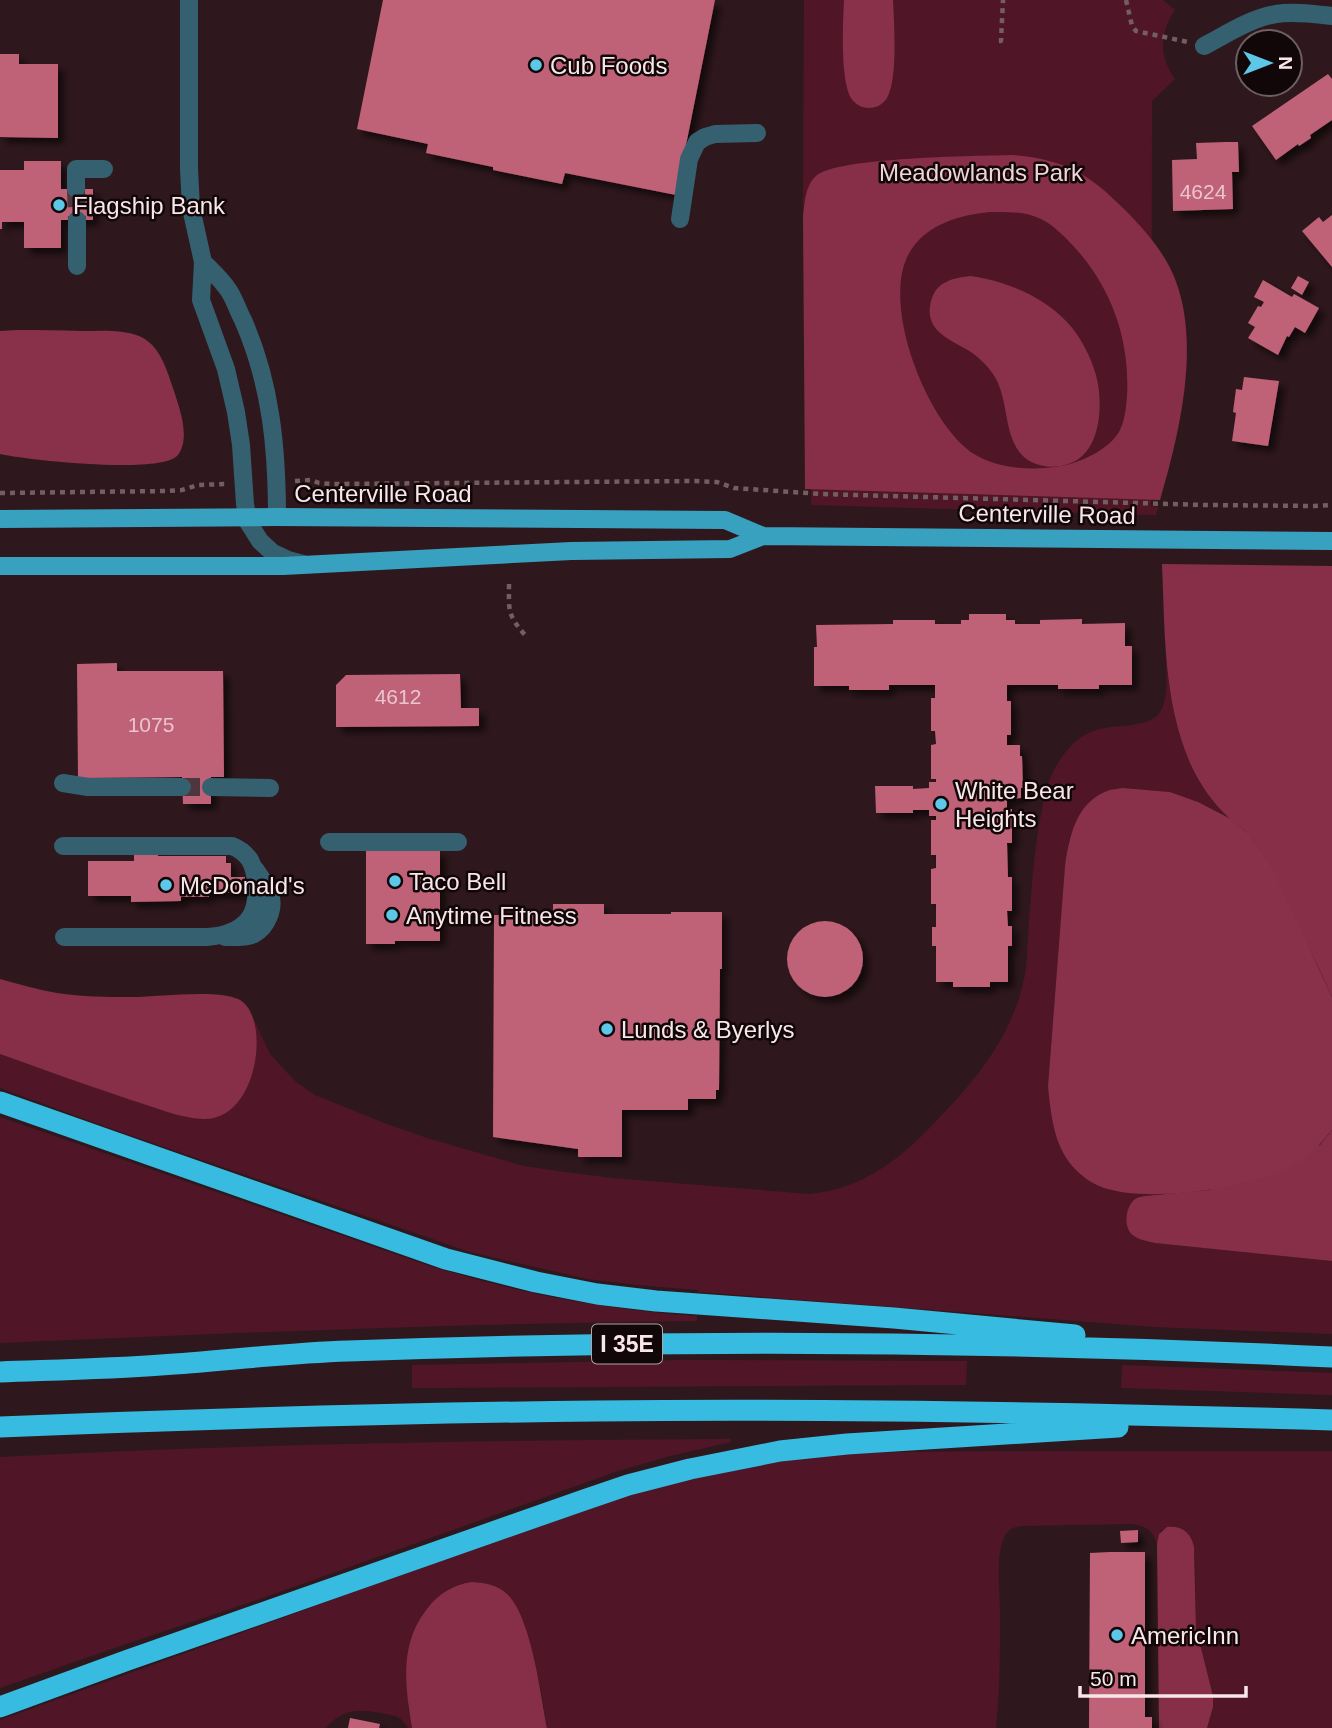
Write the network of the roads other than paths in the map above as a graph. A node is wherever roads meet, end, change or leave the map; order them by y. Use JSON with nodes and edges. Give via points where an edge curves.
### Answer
{"nodes":[{"id":1,"x":189,"y":0,"type":"edge"},
{"id":2,"x":1332,"y":16,"type":"edge"},
{"id":3,"x":1204,"y":46,"type":"road end"},
{"id":4,"x":757,"y":133,"type":"dead end"},
{"id":5,"x":104,"y":169,"type":"dead end"},
{"id":6,"x":76,"y":189,"type":"tunnel mouth"},
{"id":7,"x":680,"y":219,"type":"dead end"},
{"id":8,"x":77,"y":220,"type":"tunnel mouth"},
{"id":9,"x":203,"y":262,"type":"junction"},
{"id":10,"x":77,"y":266,"type":"dead end"},
{"id":11,"x":247,"y":517,"type":"junction"},
{"id":12,"x":277,"y":517,"type":"junction"},
{"id":13,"x":0,"y":519,"type":"edge"},
{"id":14,"x":762,"y":536,"type":"junction"},
{"id":15,"x":1332,"y":541,"type":"edge"},
{"id":16,"x":309,"y":564,"type":"junction"},
{"id":17,"x":0,"y":566,"type":"edge"},
{"id":18,"x":63,"y":783,"type":"dead end"},
{"id":19,"x":182,"y":787,"type":"tunnel mouth"},
{"id":20,"x":211,"y":787,"type":"tunnel mouth"},
{"id":21,"x":270,"y":788,"type":"dead end"},
{"id":22,"x":329,"y":842,"type":"dead end"},
{"id":23,"x":457,"y":842,"type":"dead end"},
{"id":24,"x":63,"y":846,"type":"dead end"},
{"id":25,"x":64,"y":937,"type":"dead end"},
{"id":26,"x":0,"y":1102,"type":"edge"},
{"id":27,"x":1255,"y":1353,"type":"junction"},
{"id":28,"x":1332,"y":1357,"type":"edge"},
{"id":29,"x":0,"y":1372,"type":"edge"},
{"id":30,"x":1253,"y":1418,"type":"junction"},
{"id":31,"x":1332,"y":1420,"type":"edge"},
{"id":32,"x":0,"y":1427,"type":"edge"},
{"id":33,"x":0,"y":1707,"type":"edge"}],
"edges":[{"from":1,"to":9,"type":"street","via":[[191,208]]},
{"from":2,"to":3,"type":"street","via":[[1277,13]]},
{"from":4,"to":7,"type":"street","via":[[715,134],[697,142],[689,159]]},
{"from":5,"to":6,"type":"street","via":[[76,169]]},
{"from":8,"to":10,"type":"street"},
{"from":9,"to":11,"type":"street","via":[[201,300],[234,402]]},
{"from":9,"to":12,"type":"street","via":[[229,290],[259,361],[273,427]]},
{"from":11,"to":12,"type":"main road","name":"Centerville Road"},
{"from":11,"to":13,"type":"main road","name":"Centerville Road"},
{"from":11,"to":16,"type":"street","via":[[268,549]]},
{"from":12,"to":14,"type":"main road","name":"Centerville Road","via":[[725,520]]},
{"from":14,"to":15,"type":"main road","name":"Centerville Road"},
{"from":14,"to":16,"type":"main road","name":"Centerville Road","via":[[730,549],[570,551]]},
{"from":16,"to":17,"type":"main road","name":"Centerville Road"},
{"from":18,"to":19,"type":"street"},
{"from":20,"to":21,"type":"street"},
{"from":22,"to":23,"type":"street"},
{"from":24,"to":25,"type":"street","via":[[227,845],[242,851],[251,863],[256,897],[251,916],[224,935]]},
{"from":26,"to":27,"type":"highway","via":[[446,1259],[537,1283],[646,1300],[988,1326]]},
{"from":27,"to":28,"type":"highway","number":"I 35E"},
{"from":27,"to":29,"type":"highway","number":"I 35E","via":[[913,1344],[634,1344],[342,1351],[156,1366]]},
{"from":30,"to":31,"type":"highway"},
{"from":30,"to":32,"type":"highway","via":[[599,1411]]},
{"from":30,"to":33,"type":"highway","via":[[836,1445],[706,1465],[596,1496]]}]}
